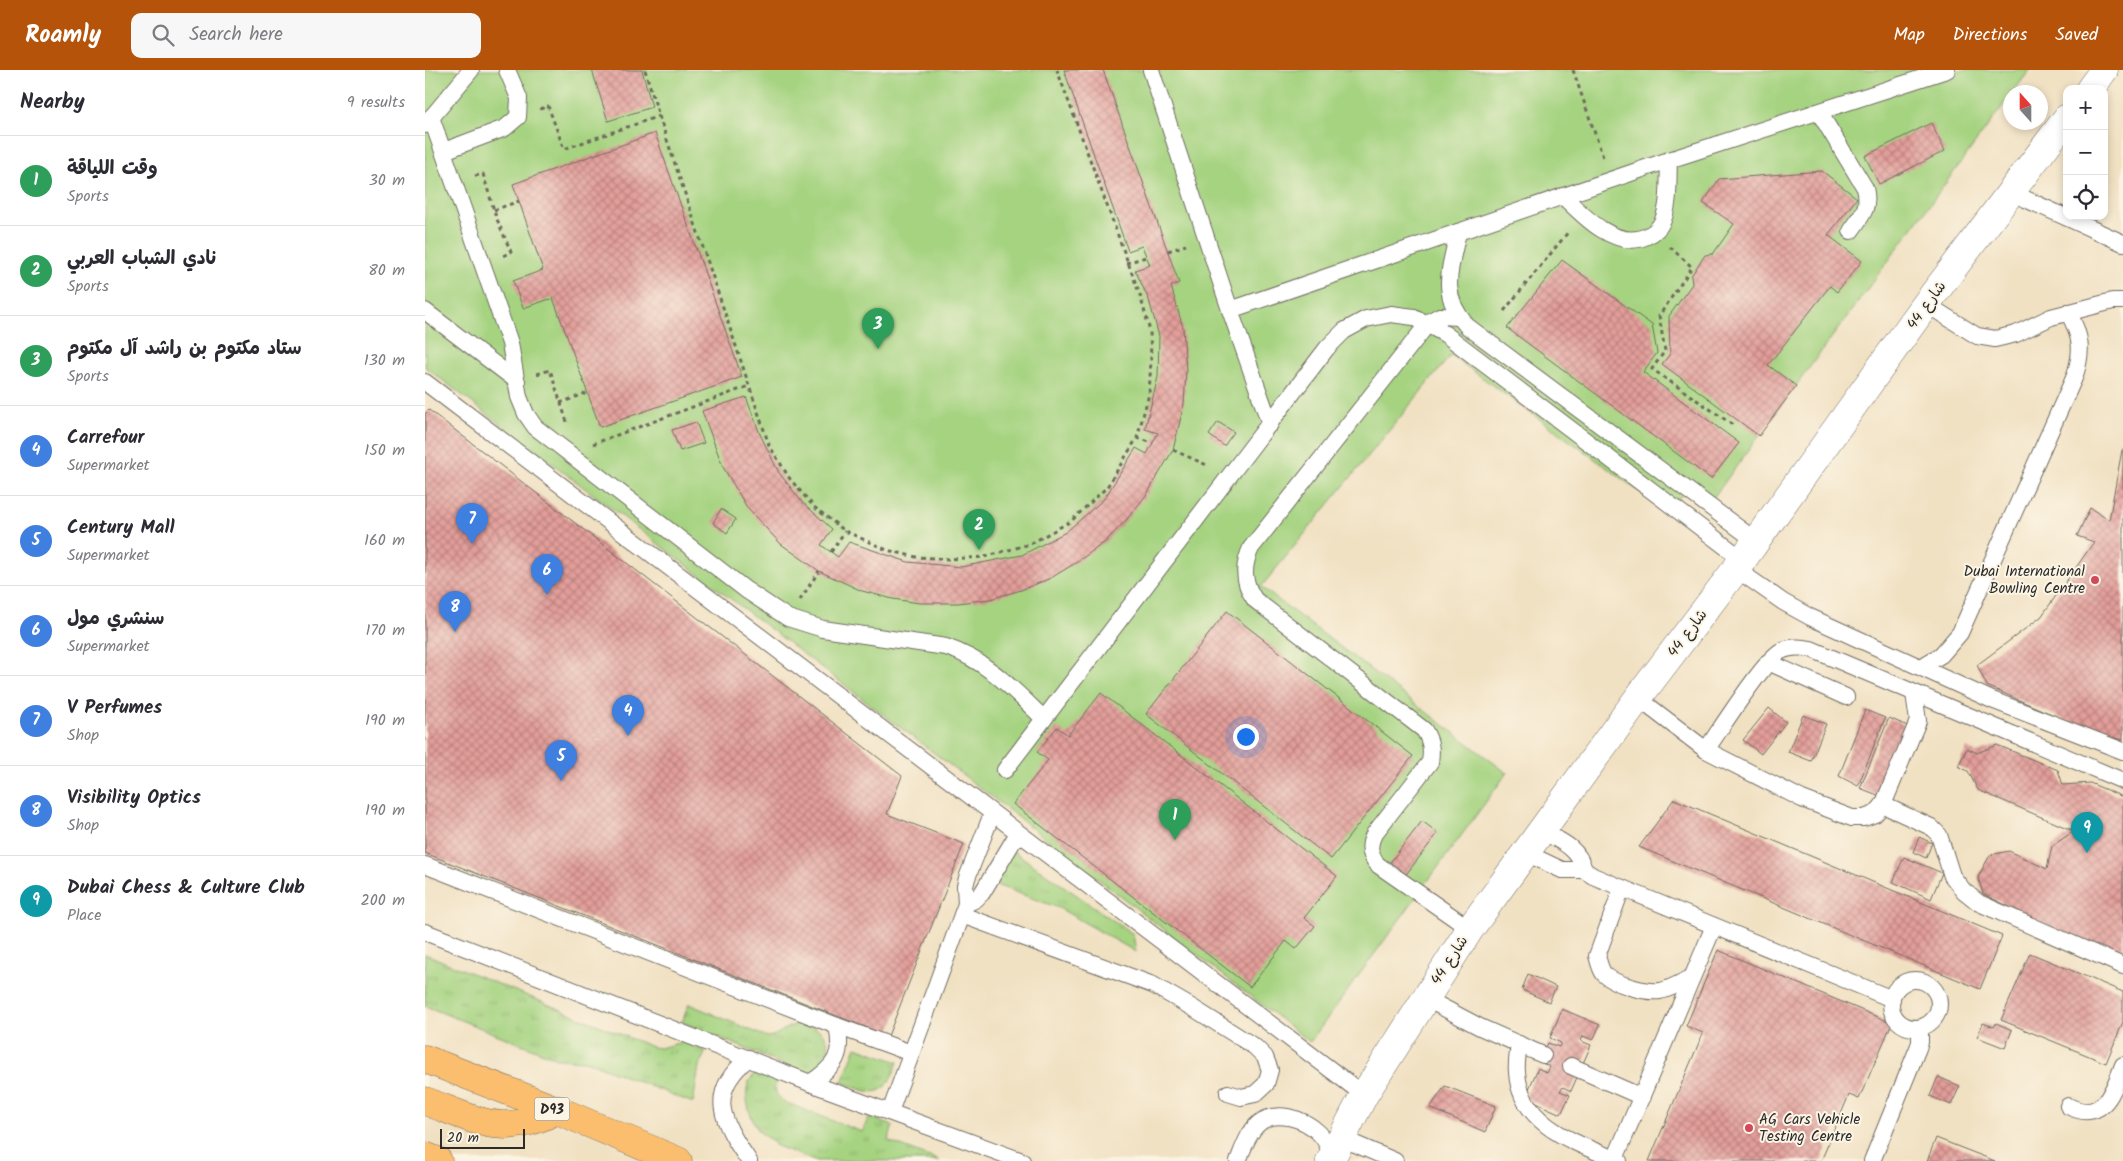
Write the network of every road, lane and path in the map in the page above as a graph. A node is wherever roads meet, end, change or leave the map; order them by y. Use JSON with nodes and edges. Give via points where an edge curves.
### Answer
{"nodes":[{"id":1,"x":471,"y":70,"type":"edge"},
{"id":2,"x":507,"y":70,"type":"edge"},
{"id":3,"x":645,"y":70,"type":"edge"},
{"id":4,"x":1057,"y":70,"type":"edge"},
{"id":5,"x":1151,"y":70,"type":"edge"},
{"id":6,"x":1573,"y":70,"type":"edge"},
{"id":7,"x":1947,"y":70,"type":"edge"},
{"id":8,"x":2104,"y":70,"type":"edge"},
{"id":9,"x":2093,"y":85,"type":"edge"},
{"id":10,"x":1819,"y":112,"type":"junction"},
{"id":11,"x":659,"y":116,"type":"junction"},
{"id":12,"x":518,"y":117,"type":"junction"},
{"id":13,"x":428,"y":121,"type":"edge"},
{"id":14,"x":2063,"y":123,"type":"edge"},
{"id":15,"x":444,"y":151,"type":"junction"},
{"id":16,"x":1669,"y":160,"type":"junction"},
{"id":17,"x":1611,"y":179,"type":"junction"},
{"id":18,"x":488,"y":188,"type":"dead end"},
{"id":19,"x":2010,"y":192,"type":"junction"},
{"id":20,"x":1563,"y":196,"type":"junction"},
{"id":21,"x":519,"y":200,"type":"dead end"},
{"id":22,"x":493,"y":210,"type":"junction"},
{"id":23,"x":1582,"y":215,"type":"junction"},
{"id":24,"x":1851,"y":231,"type":"dead end"},
{"id":25,"x":1458,"y":232,"type":"junction"},
{"id":26,"x":1653,"y":233,"type":"junction"},
{"id":27,"x":506,"y":239,"type":"dead end"},
{"id":28,"x":2123,"y":243,"type":"edge"},
{"id":29,"x":1146,"y":257,"type":"dead end"},
{"id":30,"x":1126,"y":263,"type":"junction"},
{"id":31,"x":2123,"y":301,"type":"edge"},
{"id":32,"x":1926,"y":304,"type":"junction"},
{"id":33,"x":1230,"y":310,"type":"junction"},
{"id":34,"x":425,"y":311,"type":"edge"},
{"id":35,"x":1504,"y":311,"type":"dead end"},
{"id":36,"x":2069,"y":312,"type":"junction"},
{"id":37,"x":1459,"y":317,"type":"junction"},
{"id":38,"x":1427,"y":324,"type":"junction"},
{"id":39,"x":517,"y":381,"type":"junction"},
{"id":40,"x":425,"y":382,"type":"edge"},
{"id":41,"x":555,"y":385,"type":"dead end"},
{"id":42,"x":749,"y":386,"type":"junction"},
{"id":43,"x":587,"y":393,"type":"dead end"},
{"id":44,"x":559,"y":403,"type":"junction"},
{"id":45,"x":563,"y":414,"type":"dead end"},
{"id":46,"x":1270,"y":424,"type":"junction"},
{"id":47,"x":1733,"y":425,"type":"dead end"},
{"id":48,"x":1137,"y":438,"type":"junction"},
{"id":49,"x":1153,"y":443,"type":"dead end"},
{"id":50,"x":1173,"y":450,"type":"dead end"},
{"id":51,"x":576,"y":459,"type":"junction"},
{"id":52,"x":1230,"y":476,"type":"junction"},
{"id":53,"x":845,"y":531,"type":"junction"},
{"id":54,"x":831,"y":552,"type":"dead end"},
{"id":55,"x":1745,"y":557,"type":"junction"},
{"id":56,"x":819,"y":571,"type":"dead end"},
{"id":57,"x":788,"y":618,"type":"junction"},
{"id":58,"x":1768,"y":662,"type":"junction"},
{"id":59,"x":1921,"y":667,"type":"junction"},
{"id":60,"x":1914,"y":693,"type":"junction"},
{"id":61,"x":1846,"y":697,"type":"dead end"},
{"id":62,"x":1638,"y":698,"type":"junction"},
{"id":63,"x":1044,"y":719,"type":"junction"},
{"id":64,"x":1706,"y":750,"type":"junction"},
{"id":65,"x":2123,"y":751,"type":"edge"},
{"id":66,"x":1005,"y":770,"type":"dead end"},
{"id":67,"x":2123,"y":781,"type":"edge"},
{"id":68,"x":1883,"y":805,"type":"junction"},
{"id":69,"x":992,"y":814,"type":"junction"},
{"id":70,"x":1543,"y":831,"type":"junction"},
{"id":71,"x":1018,"y":833,"type":"junction"},
{"id":72,"x":1526,"y":853,"type":"junction"},
{"id":73,"x":425,"y":864,"type":"edge"},
{"id":74,"x":1584,"y":870,"type":"junction"},
{"id":75,"x":1623,"y":888,"type":"junction"},
{"id":76,"x":964,"y":910,"type":"junction"},
{"id":77,"x":1714,"y":926,"type":"junction"},
{"id":78,"x":1470,"y":929,"type":"junction"},
{"id":79,"x":425,"y":932,"type":"edge"},
{"id":80,"x":2123,"y":966,"type":"edge"},
{"id":81,"x":1692,"y":977,"type":"junction"},
{"id":82,"x":1425,"y":998,"type":"junction"},
{"id":83,"x":1892,"y":999,"type":"junction"},
{"id":84,"x":837,"y":1026,"type":"junction"},
{"id":85,"x":1920,"y":1028,"type":"junction"},
{"id":86,"x":1519,"y":1044,"type":"junction"},
{"id":87,"x":911,"y":1053,"type":"junction"},
{"id":88,"x":1543,"y":1054,"type":"dead end"},
{"id":89,"x":749,"y":1058,"type":"junction"},
{"id":90,"x":425,"y":1059,"type":"edge"},
{"id":91,"x":2123,"y":1065,"type":"edge"},
{"id":92,"x":1571,"y":1066,"type":"dead end"},
{"id":93,"x":810,"y":1083,"type":"junction"},
{"id":94,"x":1228,"y":1093,"type":"dead end"},
{"id":95,"x":1364,"y":1095,"type":"junction"},
{"id":96,"x":1642,"y":1097,"type":"junction"},
{"id":97,"x":425,"y":1101,"type":"edge"},
{"id":98,"x":2068,"y":1106,"type":"dead end"},
{"id":99,"x":557,"y":1110,"type":"junction"},
{"id":100,"x":890,"y":1112,"type":"junction"},
{"id":101,"x":1334,"y":1152,"type":"edge"},
{"id":102,"x":425,"y":1156,"type":"edge"},
{"id":103,"x":1617,"y":1160,"type":"edge"},
{"id":104,"x":438,"y":1161,"type":"edge"},
{"id":105,"x":678,"y":1161,"type":"edge"},
{"id":106,"x":749,"y":1161,"type":"edge"},
{"id":107,"x":1021,"y":1161,"type":"edge"},
{"id":108,"x":1238,"y":1161,"type":"edge"},
{"id":109,"x":1395,"y":1161,"type":"edge"},
{"id":110,"x":1872,"y":1161,"type":"edge"}],
"edges":[{"from":1,"to":13,"type":"lane"},
{"from":2,"to":12,"type":"lane","via":[[519,98]]},
{"from":3,"to":11,"type":"path"},
{"from":4,"to":30,"type":"path"},
{"from":5,"to":33,"type":"lane"},
{"from":6,"to":17,"type":"path"},
{"from":7,"to":10,"type":"lane"},
{"from":8,"to":9,"type":"street"},
{"from":10,"to":16,"type":"lane"},
{"from":10,"to":24,"type":"lane","via":[[1865,188],[1868,200],[1864,213]]},
{"from":11,"to":12,"type":"path","via":[[563,149],[548,106]]},
{"from":11,"to":42,"type":"path"},
{"from":12,"to":15,"type":"lane","via":[[505,128]]},
{"from":13,"to":15,"type":"lane"},
{"from":14,"to":19,"type":"street","name":"شارع 44"},
{"from":15,"to":39,"type":"lane","via":[[510,343]]},
{"from":16,"to":17,"type":"lane"},
{"from":16,"to":26,"type":"lane","via":[[1663,222]]},
{"from":17,"to":20,"type":"lane"},
{"from":18,"to":22,"type":"path"},
{"from":19,"to":28,"type":"lane"},
{"from":19,"to":32,"type":"street","name":"شارع 44"},
{"from":20,"to":23,"type":"lane"},
{"from":20,"to":25,"type":"lane"},
{"from":21,"to":22,"type":"path"},
{"from":22,"to":27,"type":"path"},
{"from":23,"to":26,"type":"lane","via":[[1625,240],[1640,240]]},
{"from":23,"to":35,"type":"path"},
{"from":25,"to":33,"type":"lane"},
{"from":25,"to":37,"type":"lane","via":[[1448,286]]},
{"from":26,"to":47,"type":"path","via":[[1692,268],[1659,316],[1665,351],[1652,370]]},
{"from":29,"to":30,"type":"path"},
{"from":30,"to":48,"type":"path","via":[[1149,331],[1149,394]]},
{"from":31,"to":36,"type":"lane"},
{"from":32,"to":36,"type":"lane","via":[[1977,336],[1995,340]]},
{"from":32,"to":55,"type":"street","name":"شارع 44"},
{"from":33,"to":46,"type":"lane"},
{"from":34,"to":39,"type":"lane"},
{"from":36,"to":59,"type":"lane","via":[[2081,344],[2074,378],[1960,633],[1941,655]]},
{"from":37,"to":38,"type":"lane","via":[[1440,316]]},
{"from":37,"to":55,"type":"lane"},
{"from":38,"to":46,"type":"lane","via":[[1415,317],[1391,314],[1366,320],[1344,331],[1327,348]]},
{"from":38,"to":55,"type":"lane","via":[[1464,348]]},
{"from":38,"to":78,"type":"lane","via":[[1251,548],[1245,564],[1245,580],[1255,600],[1424,730],[1430,740],[1430,762],[1374,834],[1370,851],[1378,865]]},
{"from":39,"to":51,"type":"lane","via":[[525,414],[535,427]]},
{"from":40,"to":69,"type":"lane"},
{"from":41,"to":44,"type":"path"},
{"from":42,"to":51,"type":"path","via":[[587,446]]},
{"from":42,"to":53,"type":"path","via":[[769,445],[790,479],[814,507]]},
{"from":43,"to":44,"type":"path"},
{"from":44,"to":45,"type":"path"},
{"from":46,"to":52,"type":"lane"},
{"from":48,"to":49,"type":"path"},
{"from":48,"to":53,"type":"path","via":[[1107,487],[1071,521],[1030,544],[984,557],[916,557],[887,550]]},
{"from":50,"to":52,"type":"path"},
{"from":51,"to":57,"type":"lane","via":[[760,601]]},
{"from":52,"to":63,"type":"lane"},
{"from":53,"to":54,"type":"path"},
{"from":55,"to":59,"type":"lane","via":[[1797,611]]},
{"from":55,"to":62,"type":"street","name":"شارع 44"},
{"from":56,"to":57,"type":"path"},
{"from":57,"to":63,"type":"lane","via":[[823,629],[962,652],[998,676]]},
{"from":58,"to":60,"type":"lane","via":[[1791,648],[1811,649]]},
{"from":58,"to":61,"type":"lane"},
{"from":58,"to":64,"type":"lane"},
{"from":59,"to":65,"type":"lane","via":[[1992,700]]},
{"from":60,"to":67,"type":"lane"},
{"from":60,"to":68,"type":"lane","via":[[1918,721]]},
{"from":62,"to":64,"type":"lane"},
{"from":62,"to":70,"type":"street","name":"شارع 44"},
{"from":63,"to":66,"type":"lane"},
{"from":64,"to":68,"type":"lane","via":[[1802,799],[1852,818],[1875,814]]},
{"from":68,"to":80,"type":"lane","via":[[1931,827],[1939,835],[1952,876],[1979,903]]},
{"from":69,"to":71,"type":"lane"},
{"from":69,"to":76,"type":"lane","via":[[967,878]]},
{"from":70,"to":72,"type":"street","name":"شارع 44"},
{"from":70,"to":74,"type":"lane","via":[[1576,852]]},
{"from":71,"to":76,"type":"lane","via":[[982,893]]},
{"from":71,"to":95,"type":"lane"},
{"from":72,"to":74,"type":"lane","via":[[1562,870]]},
{"from":72,"to":78,"type":"street","name":"شارع 44"},
{"from":73,"to":84,"type":"lane"},
{"from":74,"to":75,"type":"lane"},
{"from":75,"to":77,"type":"lane"},
{"from":75,"to":81,"type":"lane","via":[[1597,956],[1605,974],[1649,992],[1661,991]]},
{"from":76,"to":87,"type":"lane"},
{"from":76,"to":94,"type":"lane","via":[[1153,985],[1255,1047],[1265,1057],[1269,1070],[1266,1084],[1255,1094],[1241,1097]]},
{"from":77,"to":81,"type":"lane"},
{"from":77,"to":83,"type":"lane"},
{"from":78,"to":82,"type":"street","name":"شارع 44"},
{"from":79,"to":89,"type":"lane"},
{"from":81,"to":96,"type":"lane"},
{"from":82,"to":86,"type":"lane"},
{"from":82,"to":95,"type":"street","name":"شارع 44"},
{"from":83,"to":85,"type":"lane","via":[[1891,1008],[1901,1024]]},
{"from":83,"to":85,"type":"lane","via":[[1903,984],[1920,981],[1935,991],[1939,1000],[1935,1018]]},
{"from":84,"to":87,"type":"lane"},
{"from":84,"to":93,"type":"lane","via":[[837,1058],[830,1068]]},
{"from":85,"to":110,"type":"lane","via":[[1919,1048]]},
{"from":86,"to":88,"type":"lane"},
{"from":86,"to":103,"type":"lane","via":[[1517,1073],[1525,1101],[1542,1124],[1567,1139]]},
{"from":87,"to":100,"type":"lane"},
{"from":89,"to":93,"type":"lane"},
{"from":89,"to":106,"type":"lane","via":[[731,1076],[723,1098],[725,1123]]},
{"from":90,"to":99,"type":"main road","number":"D93"},
{"from":91,"to":98,"type":"lane","via":[[2103,1106],[2090,1112]]},
{"from":92,"to":96,"type":"lane"},
{"from":93,"to":100,"type":"lane"},
{"from":95,"to":101,"type":"street","name":"شارع 44"},
{"from":96,"to":103,"type":"lane"},
{"from":97,"to":99,"type":"main road","via":[[486,1124],[505,1126],[523,1125]]},
{"from":99,"to":105,"type":"main road","number":"D93"},
{"from":100,"to":107,"type":"lane"},
{"from":101,"to":108,"type":"lane","via":[[1313,1128],[1290,1117],[1275,1116],[1252,1130]]},
{"from":101,"to":109,"type":"lane"},
{"from":102,"to":104,"type":"main road"}]}
